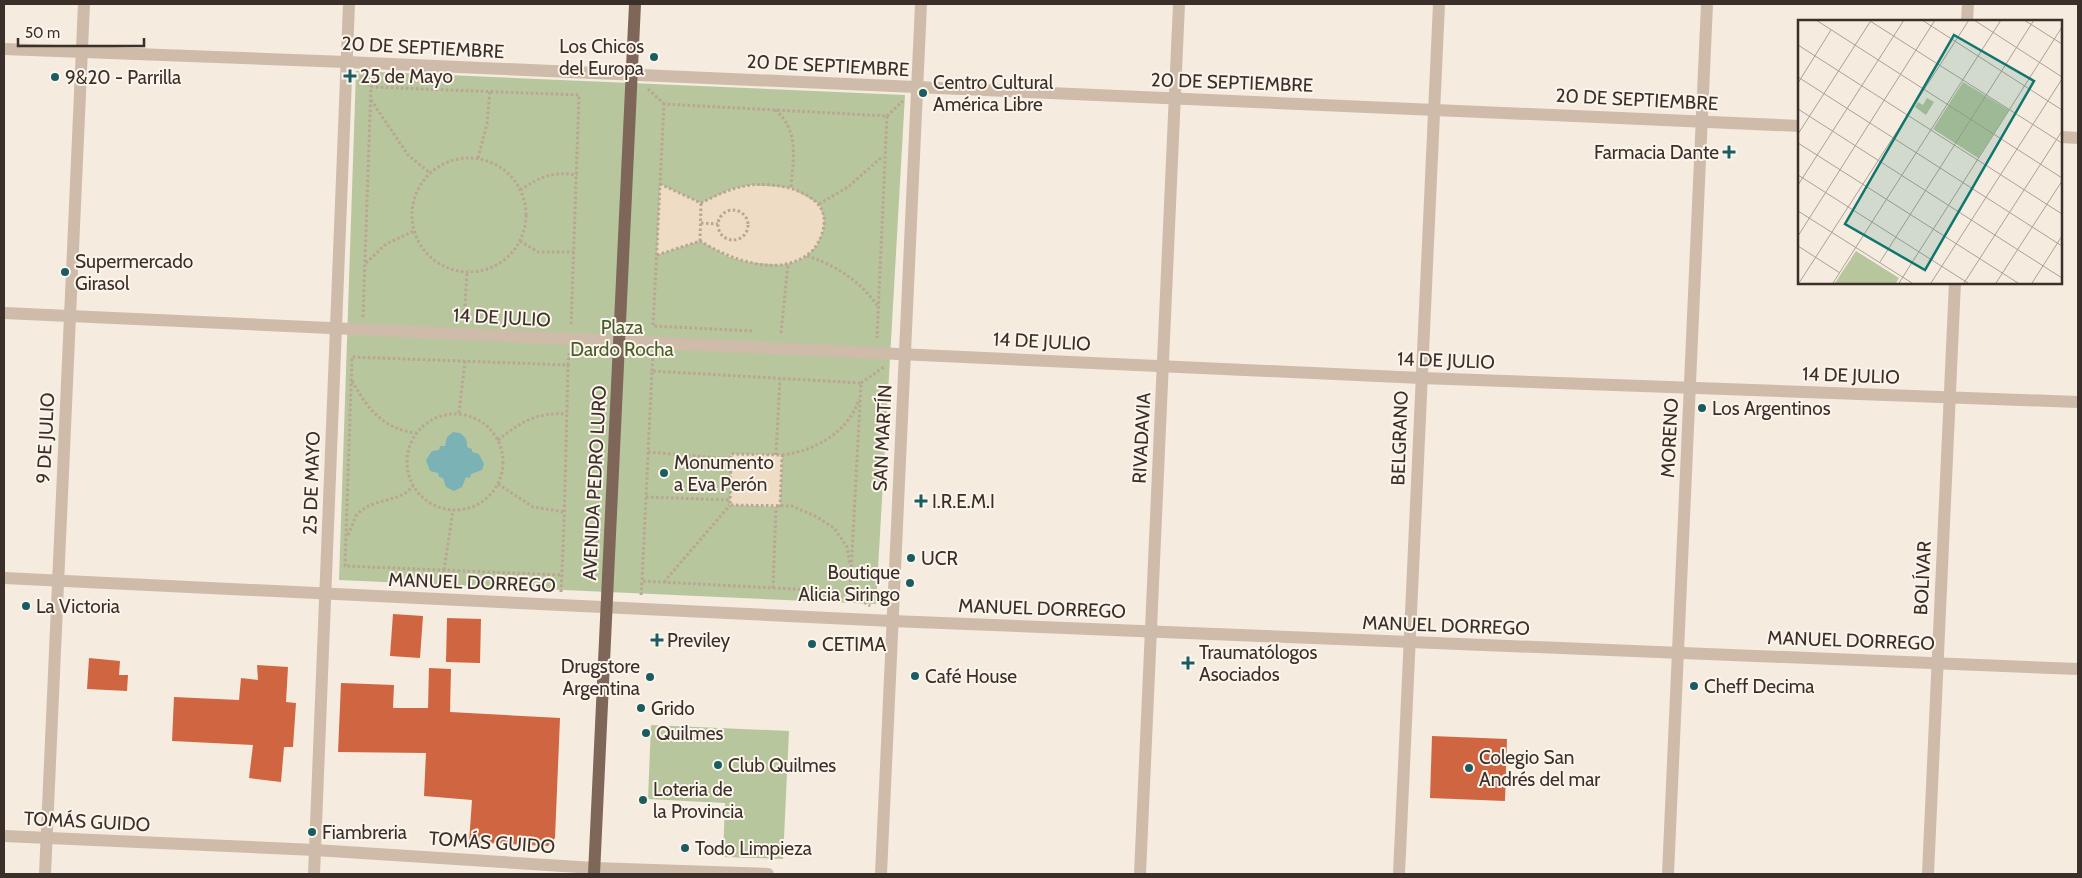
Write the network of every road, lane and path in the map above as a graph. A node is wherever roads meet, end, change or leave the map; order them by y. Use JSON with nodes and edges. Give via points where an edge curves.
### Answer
{"nodes":[{"id":1,"x":84,"y":4,"type":"edge"},
{"id":2,"x":349,"y":4,"type":"edge"},
{"id":3,"x":635,"y":4,"type":"edge"},
{"id":4,"x":921,"y":4,"type":"edge"},
{"id":5,"x":1179,"y":4,"type":"edge"},
{"id":6,"x":1438,"y":4,"type":"edge"},
{"id":7,"x":1707,"y":4,"type":"edge"},
{"id":8,"x":1968,"y":4,"type":"edge"},
{"id":9,"x":1967,"y":20,"type":"edge"},
{"id":10,"x":4,"y":49,"type":"edge"},
{"id":11,"x":82,"y":52,"type":"junction"},
{"id":12,"x":346,"y":62,"type":"junction"},
{"id":13,"x":632,"y":75,"type":"junction"},
{"id":14,"x":917,"y":88,"type":"junction"},
{"id":15,"x":490,"y":91,"type":"junction"},
{"id":16,"x":1175,"y":99,"type":"junction"},
{"id":17,"x":371,"y":100,"type":"junction"},
{"id":18,"x":1433,"y":109,"type":"junction"},
{"id":19,"x":774,"y":110,"type":"junction"},
{"id":20,"x":1702,"y":121,"type":"junction"},
{"id":21,"x":1798,"y":126,"type":"edge"},
{"id":22,"x":2062,"y":137,"type":"edge"},
{"id":23,"x":2078,"y":138,"type":"edge"},
{"id":24,"x":883,"y":156,"type":"dead end"},
{"id":25,"x":478,"y":158,"type":"junction"},
{"id":26,"x":430,"y":173,"type":"junction"},
{"id":27,"x":576,"y":175,"type":"junction"},
{"id":28,"x":660,"y":184,"type":"junction"},
{"id":29,"x":791,"y":188,"type":"junction"},
{"id":30,"x":520,"y":190,"type":"junction"},
{"id":31,"x":701,"y":203,"type":"junction"},
{"id":32,"x":819,"y":204,"type":"junction"},
{"id":33,"x":701,"y":223,"type":"junction"},
{"id":34,"x":718,"y":224,"type":"junction"},
{"id":35,"x":414,"y":231,"type":"junction"},
{"id":36,"x":520,"y":241,"type":"junction"},
{"id":37,"x":700,"y":241,"type":"junction"},
{"id":38,"x":574,"y":252,"type":"junction"},
{"id":39,"x":657,"y":254,"type":"junction"},
{"id":40,"x":806,"y":256,"type":"junction"},
{"id":41,"x":788,"y":263,"type":"junction"},
{"id":42,"x":365,"y":264,"type":"junction"},
{"id":43,"x":467,"y":272,"type":"junction"},
{"id":44,"x":1955,"y":284,"type":"edge"},
{"id":45,"x":876,"y":305,"type":"dead end"},
{"id":46,"x":4,"y":313,"type":"edge"},
{"id":47,"x":70,"y":316,"type":"junction"},
{"id":48,"x":372,"y":318,"type":"dead end"},
{"id":49,"x":455,"y":321,"type":"dead end"},
{"id":50,"x":464,"y":321,"type":"junction"},
{"id":51,"x":474,"y":322,"type":"dead end"},
{"id":52,"x":562,"y":325,"type":"dead end"},
{"id":53,"x":336,"y":328,"type":"junction"},
{"id":54,"x":762,"y":332,"type":"dead end"},
{"id":55,"x":771,"y":332,"type":"dead end"},
{"id":56,"x":781,"y":332,"type":"junction"},
{"id":57,"x":791,"y":333,"type":"dead end"},
{"id":58,"x":876,"y":338,"type":"dead end"},
{"id":59,"x":619,"y":341,"type":"junction"},
{"id":60,"x":905,"y":354,"type":"junction"},
{"id":61,"x":465,"y":361,"type":"junction"},
{"id":62,"x":1163,"y":366,"type":"junction"},
{"id":63,"x":780,"y":378,"type":"junction"},
{"id":64,"x":1421,"y":378,"type":"junction"},
{"id":65,"x":351,"y":379,"type":"junction"},
{"id":66,"x":1690,"y":388,"type":"junction"},
{"id":67,"x":861,"y":394,"type":"junction"},
{"id":68,"x":1949,"y":396,"type":"junction"},
{"id":69,"x":2078,"y":402,"type":"edge"},
{"id":70,"x":459,"y":413,"type":"junction"},
{"id":71,"x":567,"y":414,"type":"junction"},
{"id":72,"x":416,"y":433,"type":"junction"},
{"id":73,"x":498,"y":440,"type":"junction"},
{"id":74,"x":648,"y":452,"type":"junction"},
{"id":75,"x":776,"y":455,"type":"junction"},
{"id":76,"x":782,"y":455,"type":"junction"},
{"id":77,"x":731,"y":459,"type":"junction"},
{"id":78,"x":498,"y":484,"type":"junction"},
{"id":79,"x":412,"y":486,"type":"junction"},
{"id":80,"x":646,"y":496,"type":"junction"},
{"id":81,"x":730,"y":500,"type":"junction"},
{"id":82,"x":730,"y":505,"type":"junction"},
{"id":83,"x":778,"y":507,"type":"junction"},
{"id":84,"x":453,"y":510,"type":"junction"},
{"id":85,"x":564,"y":512,"type":"junction"},
{"id":86,"x":346,"y":538,"type":"junction"},
{"id":87,"x":444,"y":570,"type":"junction"},
{"id":88,"x":852,"y":570,"type":"junction"},
{"id":89,"x":4,"y":578,"type":"edge"},
{"id":90,"x":58,"y":581,"type":"junction"},
{"id":91,"x":663,"y":582,"type":"junction"},
{"id":92,"x":773,"y":588,"type":"junction"},
{"id":93,"x":325,"y":594,"type":"junction"},
{"id":94,"x":606,"y":607,"type":"junction"},
{"id":95,"x":892,"y":621,"type":"junction"},
{"id":96,"x":1151,"y":631,"type":"junction"},
{"id":97,"x":1409,"y":642,"type":"junction"},
{"id":98,"x":1678,"y":652,"type":"junction"},
{"id":99,"x":1937,"y":662,"type":"junction"},
{"id":100,"x":2078,"y":669,"type":"edge"},
{"id":101,"x":4,"y":836,"type":"edge"},
{"id":102,"x":46,"y":838,"type":"junction"},
{"id":103,"x":314,"y":850,"type":"junction"},
{"id":104,"x":594,"y":871,"type":"edge"},
{"id":105,"x":45,"y":874,"type":"edge"},
{"id":106,"x":314,"y":874,"type":"edge"},
{"id":107,"x":768,"y":874,"type":"edge"},
{"id":108,"x":881,"y":874,"type":"edge"},
{"id":109,"x":1140,"y":874,"type":"edge"},
{"id":110,"x":1399,"y":874,"type":"edge"},
{"id":111,"x":1668,"y":874,"type":"edge"},
{"id":112,"x":1928,"y":874,"type":"edge"}],
"edges":[{"from":1,"to":11,"type":"street","name":"9 DE JULIO"},
{"from":2,"to":12,"type":"street","name":"25 DE MAYO"},
{"from":3,"to":13,"type":"main road","name":"AVENIDA PEDRO LURO"},
{"from":4,"to":14,"type":"street","name":"SAN MARTÍN"},
{"from":5,"to":16,"type":"street","name":"RIVADAVIA"},
{"from":6,"to":18,"type":"street","name":"BELGRANO"},
{"from":7,"to":20,"type":"street","name":"MORENO"},
{"from":8,"to":9,"type":"street"},
{"from":10,"to":11,"type":"street","name":"20 DE SEPTIEMBRE"},
{"from":11,"to":12,"type":"street","name":"20 DE SEPTIEMBRE"},
{"from":11,"to":47,"type":"street","name":"9 DE JULIO"},
{"from":12,"to":13,"type":"street","name":"20 DE SEPTIEMBRE"},
{"from":12,"to":53,"type":"street","name":"25 DE MAYO"},
{"from":13,"to":14,"type":"street","name":"20 DE SEPTIEMBRE"},
{"from":13,"to":59,"type":"main road","name":"AVENIDA PEDRO LURO"},
{"from":14,"to":16,"type":"street","name":"20 DE SEPTIEMBRE"},
{"from":14,"to":60,"type":"street","name":"SAN MARTÍN"},
{"from":15,"to":17,"type":"path","via":[[371,87]]},
{"from":15,"to":25,"type":"path","via":[[487,124]]},
{"from":15,"to":27,"type":"path","via":[[579,95]]},
{"from":16,"to":18,"type":"street","name":"20 DE SEPTIEMBRE"},
{"from":16,"to":62,"type":"street","name":"RIVADAVIA"},
{"from":17,"to":26,"type":"path","via":[[408,154]]},
{"from":17,"to":42,"type":"path"},
{"from":18,"to":20,"type":"street","name":"20 DE SEPTIEMBRE"},
{"from":18,"to":64,"type":"street","name":"BELGRANO"},
{"from":19,"to":28,"type":"path","via":[[664,104]]},
{"from":19,"to":29,"type":"path","via":[[785,118],[790,128],[794,158]]},
{"from":19,"to":58,"type":"path","via":[[887,116]]},
{"from":20,"to":21,"type":"street","name":"20 DE SEPTIEMBRE"},
{"from":20,"to":66,"type":"street","name":"MORENO"},
{"from":22,"to":23,"type":"street"},
{"from":24,"to":32,"type":"path","via":[[848,187]]},
{"from":25,"to":26,"type":"path","via":[[462,158]]},
{"from":25,"to":30,"type":"path","via":[[506,171]]},
{"from":26,"to":35,"type":"path","via":[[414,201]]},
{"from":27,"to":30,"type":"path","via":[[554,174]]},
{"from":27,"to":38,"type":"path"},
{"from":28,"to":31,"type":"path"},
{"from":28,"to":39,"type":"path"},
{"from":29,"to":31,"type":"path","via":[[751,185],[731,189]]},
{"from":29,"to":32,"type":"path"},
{"from":30,"to":36,"type":"path","via":[[526,218]]},
{"from":31,"to":33,"type":"path"},
{"from":32,"to":40,"type":"path","via":[[824,218],[823,231],[817,246]]},
{"from":33,"to":34,"type":"path"},
{"from":33,"to":37,"type":"path"},
{"from":34,"to":34,"type":"path","via":[[725,237],[734,240],[743,236],[748,228],[744,215],[736,210],[722,215]]},
{"from":35,"to":42,"type":"path","via":[[386,244]]},
{"from":35,"to":43,"type":"path","via":[[421,246],[435,261]]},
{"from":36,"to":38,"type":"path","via":[[538,252]]},
{"from":36,"to":43,"type":"path","via":[[504,261],[492,268]]},
{"from":37,"to":39,"type":"path"},
{"from":37,"to":41,"type":"path","via":[[729,257],[747,262]]},
{"from":38,"to":52,"type":"path","via":[[571,325]]},
{"from":39,"to":54,"type":"path","via":[[653,326]]},
{"from":40,"to":41,"type":"path"},
{"from":40,"to":45,"type":"path","via":[[829,264],[850,277]]},
{"from":41,"to":56,"type":"path"},
{"from":42,"to":48,"type":"path","via":[[363,317]]},
{"from":43,"to":50,"type":"path"},
{"from":44,"to":68,"type":"street","name":"BOLÍVAR"},
{"from":46,"to":47,"type":"street","name":"14 DE JULIO"},
{"from":47,"to":53,"type":"street","name":"14 DE JULIO"},
{"from":47,"to":90,"type":"street","name":"9 DE JULIO"},
{"from":49,"to":50,"type":"path"},
{"from":50,"to":51,"type":"path"},
{"from":53,"to":59,"type":"street","name":"14 DE JULIO"},
{"from":53,"to":93,"type":"street","name":"25 DE MAYO"},
{"from":55,"to":56,"type":"path"},
{"from":56,"to":57,"type":"path"},
{"from":59,"to":60,"type":"street","name":"14 DE JULIO"},
{"from":59,"to":94,"type":"main road","name":"AVENIDA PEDRO LURO"},
{"from":60,"to":62,"type":"street","name":"14 DE JULIO"},
{"from":60,"to":95,"type":"street","name":"SAN MARTÍN"},
{"from":61,"to":65,"type":"path","via":[[352,357]]},
{"from":61,"to":70,"type":"path"},
{"from":61,"to":71,"type":"path","via":[[568,365]]},
{"from":62,"to":64,"type":"street","name":"14 DE JULIO"},
{"from":62,"to":96,"type":"street","name":"RIVADAVIA"},
{"from":63,"to":67,"type":"path","via":[[861,383]]},
{"from":63,"to":74,"type":"path","via":[[652,372]]},
{"from":63,"to":75,"type":"path"},
{"from":64,"to":66,"type":"street","name":"14 DE JULIO"},
{"from":64,"to":97,"type":"street","name":"BELGRANO"},
{"from":65,"to":72,"type":"path","via":[[382,420],[392,427]]},
{"from":65,"to":86,"type":"path"},
{"from":66,"to":68,"type":"street","name":"14 DE JULIO"},
{"from":66,"to":98,"type":"street","name":"MORENO"},
{"from":67,"to":76,"type":"path","via":[[850,420],[837,432],[805,450]]},
{"from":67,"to":88,"type":"path"},
{"from":68,"to":69,"type":"street","name":"14 DE JULIO"},
{"from":68,"to":99,"type":"street","name":"BOLÍVAR"},
{"from":70,"to":72,"type":"path","via":[[444,414],[430,420]]},
{"from":70,"to":73,"type":"path","via":[[485,423]]},
{"from":71,"to":73,"type":"path","via":[[550,413],[531,418]]},
{"from":71,"to":85,"type":"path"},
{"from":72,"to":79,"type":"path","via":[[407,456],[407,472]]},
{"from":73,"to":78,"type":"path","via":[[504,460]]},
{"from":74,"to":77,"type":"path"},
{"from":74,"to":80,"type":"path"},
{"from":75,"to":76,"type":"path"},
{"from":75,"to":77,"type":"path","via":[[731,454]]},
{"from":76,"to":83,"type":"path"},
{"from":77,"to":81,"type":"path"},
{"from":78,"to":84,"type":"path","via":[[489,497],[477,505]]},
{"from":78,"to":85,"type":"path","via":[[533,507]]},
{"from":79,"to":84,"type":"path","via":[[434,506]]},
{"from":79,"to":86,"type":"path","via":[[398,497],[362,510]]},
{"from":80,"to":81,"type":"path"},
{"from":80,"to":91,"type":"path","via":[[642,581]]},
{"from":81,"to":82,"type":"path"},
{"from":82,"to":83,"type":"path"},
{"from":82,"to":91,"type":"path"},
{"from":83,"to":88,"type":"path","via":[[792,506],[834,528],[847,547]]},
{"from":83,"to":92,"type":"path"},
{"from":84,"to":87,"type":"path"},
{"from":85,"to":87,"type":"path","via":[[562,575]]},
{"from":86,"to":87,"type":"path","via":[[345,566]]},
{"from":88,"to":92,"type":"path","via":[[850,592]]},
{"from":89,"to":90,"type":"street","name":"MANUEL DORREGO"},
{"from":90,"to":93,"type":"street","name":"MANUEL DORREGO"},
{"from":90,"to":102,"type":"street","name":"9 DE JULIO"},
{"from":91,"to":92,"type":"path"},
{"from":93,"to":94,"type":"street","name":"MANUEL DORREGO"},
{"from":93,"to":103,"type":"street","name":"25 DE MAYO"},
{"from":94,"to":95,"type":"street","name":"MANUEL DORREGO"},
{"from":94,"to":104,"type":"main road","name":"AVENIDA PEDRO LURO"},
{"from":95,"to":96,"type":"street","name":"MANUEL DORREGO"},
{"from":95,"to":108,"type":"street","name":"SAN MARTÍN"},
{"from":96,"to":97,"type":"street","name":"MANUEL DORREGO"},
{"from":96,"to":109,"type":"street","name":"RIVADAVIA"},
{"from":97,"to":98,"type":"street","name":"MANUEL DORREGO"},
{"from":97,"to":110,"type":"street","name":"BELGRANO"},
{"from":98,"to":99,"type":"street","name":"MANUEL DORREGO"},
{"from":98,"to":111,"type":"street","name":"MORENO"},
{"from":99,"to":100,"type":"street","name":"MANUEL DORREGO"},
{"from":99,"to":112,"type":"street","name":"BOLÍVAR"},
{"from":101,"to":102,"type":"street","name":"TOMÁS GUIDO"},
{"from":102,"to":103,"type":"street","name":"TOMÁS GUIDO"},
{"from":102,"to":105,"type":"street","name":"9 DE JULIO"},
{"from":103,"to":104,"type":"street","name":"TOMÁS GUIDO"},
{"from":103,"to":106,"type":"street","name":"25 DE MAYO"},
{"from":104,"to":107,"type":"street","name":"TOMÁS GUIDO"}]}
